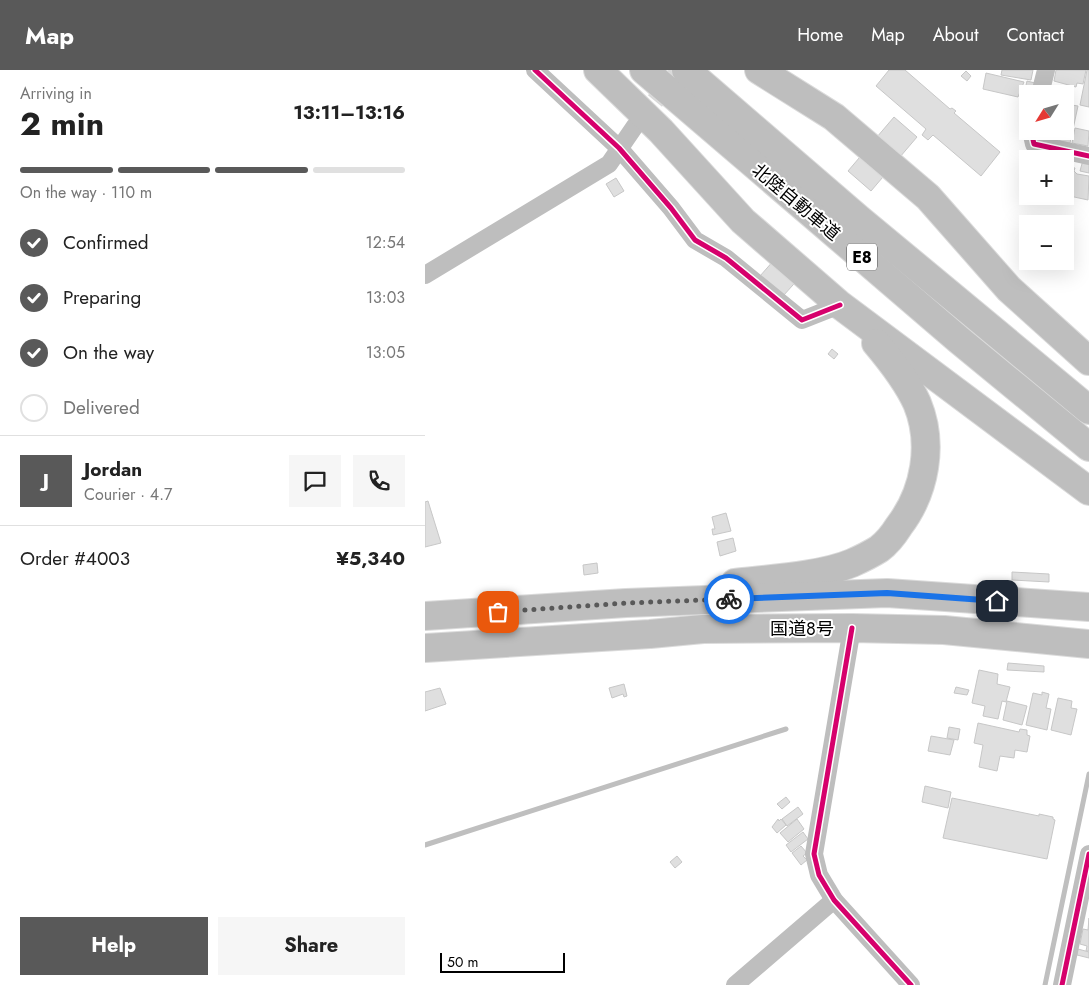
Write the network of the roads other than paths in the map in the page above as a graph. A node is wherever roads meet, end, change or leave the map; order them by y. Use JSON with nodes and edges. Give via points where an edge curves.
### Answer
{"nodes":[{"id":1,"x":535,"y":70,"type":"edge"},
{"id":2,"x":598,"y":70,"type":"edge"},
{"id":3,"x":644,"y":70,"type":"edge"},
{"id":4,"x":686,"y":70,"type":"edge"},
{"id":5,"x":759,"y":70,"type":"edge"},
{"id":6,"x":1046,"y":70,"type":"edge"},
{"id":7,"x":1043,"y":85,"type":"edge"},
{"id":8,"x":635,"y":126,"type":"tunnel mouth"},
{"id":9,"x":1033,"y":140,"type":"edge"},
{"id":10,"x":619,"y":148,"type":"junction"},
{"id":11,"x":1089,"y":156,"type":"edge"},
{"id":12,"x":425,"y":275,"type":"edge"},
{"id":13,"x":840,"y":305,"type":"junction"},
{"id":14,"x":1089,"y":361,"type":"edge"},
{"id":15,"x":1089,"y":410,"type":"edge"},
{"id":16,"x":1086,"y":444,"type":"edge"},
{"id":17,"x":1080,"y":484,"type":"edge"},
{"id":18,"x":626,"y":603,"type":"junction"},
{"id":19,"x":1089,"y":607,"type":"edge"},
{"id":20,"x":425,"y":616,"type":"edge"},
{"id":21,"x":853,"y":628,"type":"junction"},
{"id":22,"x":1089,"y":644,"type":"edge"},
{"id":23,"x":425,"y":648,"type":"edge"},
{"id":24,"x":1089,"y":854,"type":"edge"},
{"id":25,"x":834,"y":900,"type":"junction"},
{"id":26,"x":735,"y":985,"type":"edge"},
{"id":27,"x":911,"y":985,"type":"edge"},
{"id":28,"x":1061,"y":985,"type":"edge"}],
"edges":[{"from":1,"to":10,"type":"street"},
{"from":2,"to":13,"type":"highway","via":[[661,131],[743,221]]},
{"from":3,"to":16,"type":"highway","name":"北陸自動車道","number":"E8","via":[[959,340]]},
{"from":4,"to":15,"type":"highway","name":"北陸自動車道","number":"E8"},
{"from":5,"to":14,"type":"highway","via":[[834,117],[928,197],[1009,289]]},
{"from":6,"to":7,"type":"street"},
{"from":8,"to":10,"type":"street"},
{"from":9,"to":11,"type":"street","via":[[1034,144]]},
{"from":10,"to":12,"type":"street","via":[[609,164]]},
{"from":10,"to":13,"type":"street","via":[[695,240],[726,258],[802,320]]},
{"from":13,"to":17,"type":"highway"},
{"from":13,"to":18,"type":"highway","via":[[891,360],[917,404],[923,423],[924,464],[920,489],[908,514],[880,548],[851,563]]},
{"from":18,"to":19,"type":"highway","name":"国道8号","via":[[887,593]]},
{"from":18,"to":20,"type":"highway","name":"国道8号"},
{"from":21,"to":22,"type":"highway","name":"国道8号","via":[[944,630]]},
{"from":21,"to":23,"type":"highway","name":"国道8号","via":[[703,629]]},
{"from":21,"to":25,"type":"street","via":[[814,854],[819,874]]},
{"from":24,"to":28,"type":"street"},
{"from":25,"to":26,"type":"street"},
{"from":25,"to":27,"type":"street"}]}
